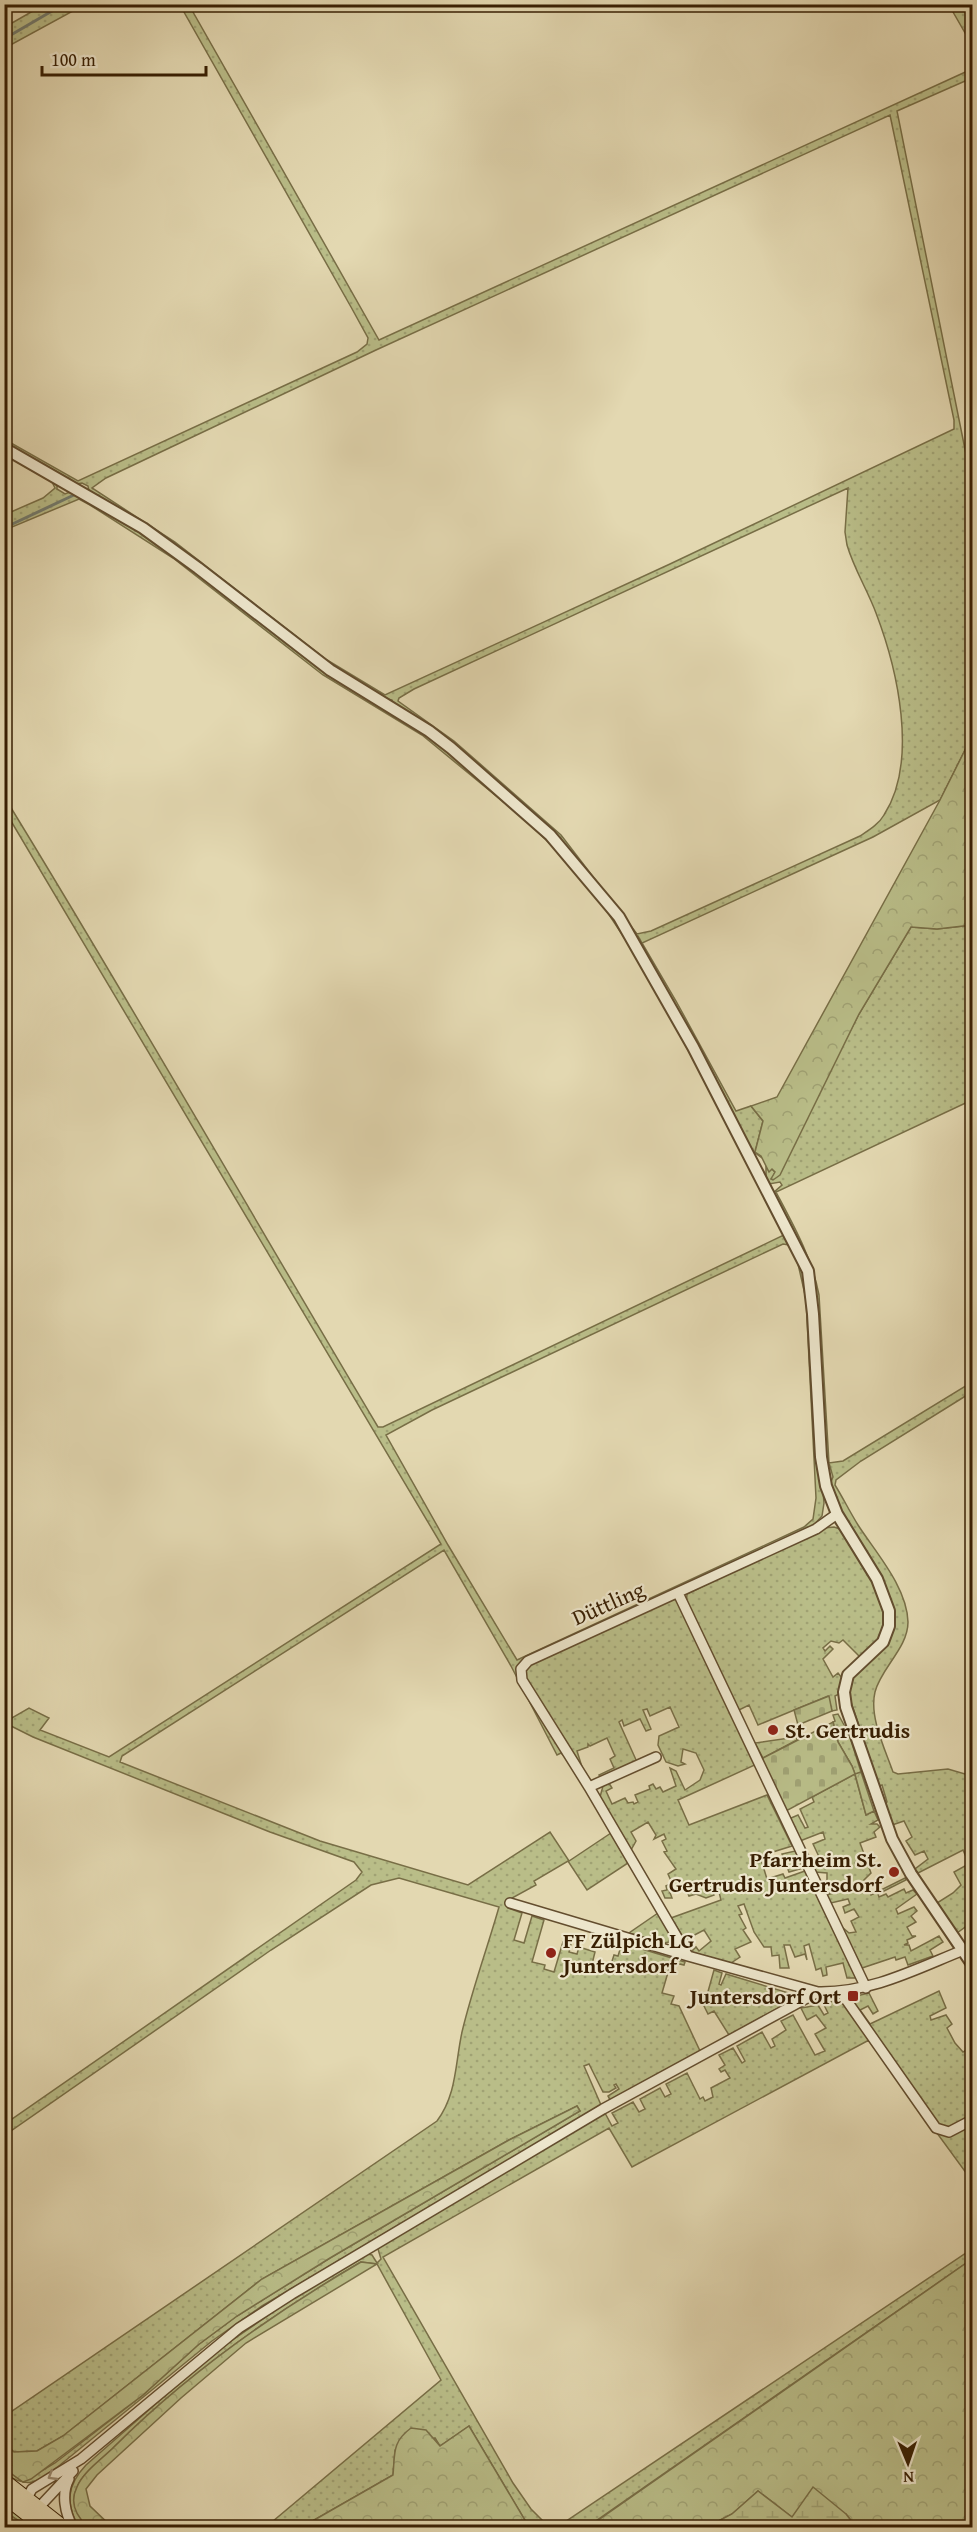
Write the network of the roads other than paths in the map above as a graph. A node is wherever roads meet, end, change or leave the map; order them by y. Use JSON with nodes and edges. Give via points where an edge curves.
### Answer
{"nodes":[{"id":1,"x":4,"y":448,"type":"edge"},
{"id":2,"x":837,"y":1514,"type":"junction"},
{"id":3,"x":678,"y":1593,"type":"junction"},
{"id":4,"x":656,"y":1757,"type":"dead end"},
{"id":5,"x":589,"y":1787,"type":"junction"},
{"id":6,"x":510,"y":1903,"type":"dead end"},
{"id":7,"x":961,"y":1951,"type":"junction"},
{"id":8,"x":688,"y":1956,"type":"junction"},
{"id":9,"x":972,"y":1964,"type":"edge"},
{"id":10,"x":866,"y":1988,"type":"junction"},
{"id":11,"x":840,"y":1991,"type":"junction"},
{"id":12,"x":818,"y":1992,"type":"junction"},
{"id":13,"x":972,"y":2120,"type":"edge"},
{"id":14,"x":81,"y":2459,"type":"junction"},
{"id":15,"x":73,"y":2471,"type":"junction"},
{"id":16,"x":4,"y":2481,"type":"edge"},
{"id":17,"x":4,"y":2496,"type":"edge"},
{"id":18,"x":24,"y":2504,"type":"junction"},
{"id":19,"x":39,"y":2507,"type":"junction"},
{"id":20,"x":45,"y":2528,"type":"edge"},
{"id":21,"x":64,"y":2528,"type":"edge"},
{"id":22,"x":73,"y":2528,"type":"edge"}],
"edges":[{"from":1,"to":2,"type":"street","via":[[142,528],[330,670],[429,731],[550,835],[614,909],[693,1047],[808,1271],[821,1457],[826,1486]]},
{"from":2,"to":3,"type":"street","name":"Düttling","via":[[816,1529]]},
{"from":2,"to":7,"type":"street","via":[[878,1579],[890,1618],[883,1642],[848,1676],[846,1707],[892,1839]]},
{"from":3,"to":5,"type":"street","name":"Düttling","via":[[522,1666],[522,1680]]},
{"from":3,"to":10,"type":"street"},
{"from":4,"to":5,"type":"street"},
{"from":5,"to":8,"type":"street","name":"Düttling"},
{"from":6,"to":8,"type":"street"},
{"from":7,"to":9,"type":"street"},
{"from":7,"to":10,"type":"street"},
{"from":8,"to":12,"type":"street"},
{"from":10,"to":11,"type":"street"},
{"from":11,"to":12,"type":"street"},
{"from":11,"to":13,"type":"street","via":[[936,2128],[949,2132]]},
{"from":12,"to":14,"type":"street","via":[[603,2109],[248,2323]]},
{"from":14,"to":15,"type":"street"},
{"from":14,"to":18,"type":"street","one_way":true,"via":[[36,2486]]},
{"from":15,"to":19,"type":"street"},
{"from":15,"to":22,"type":"street","via":[[64,2494]]},
{"from":16,"to":18,"type":"main road"},
{"from":17,"to":18,"type":"main road"},
{"from":18,"to":19,"type":"main road"},
{"from":18,"to":20,"type":"main road"},
{"from":19,"to":21,"type":"main road"}]}
